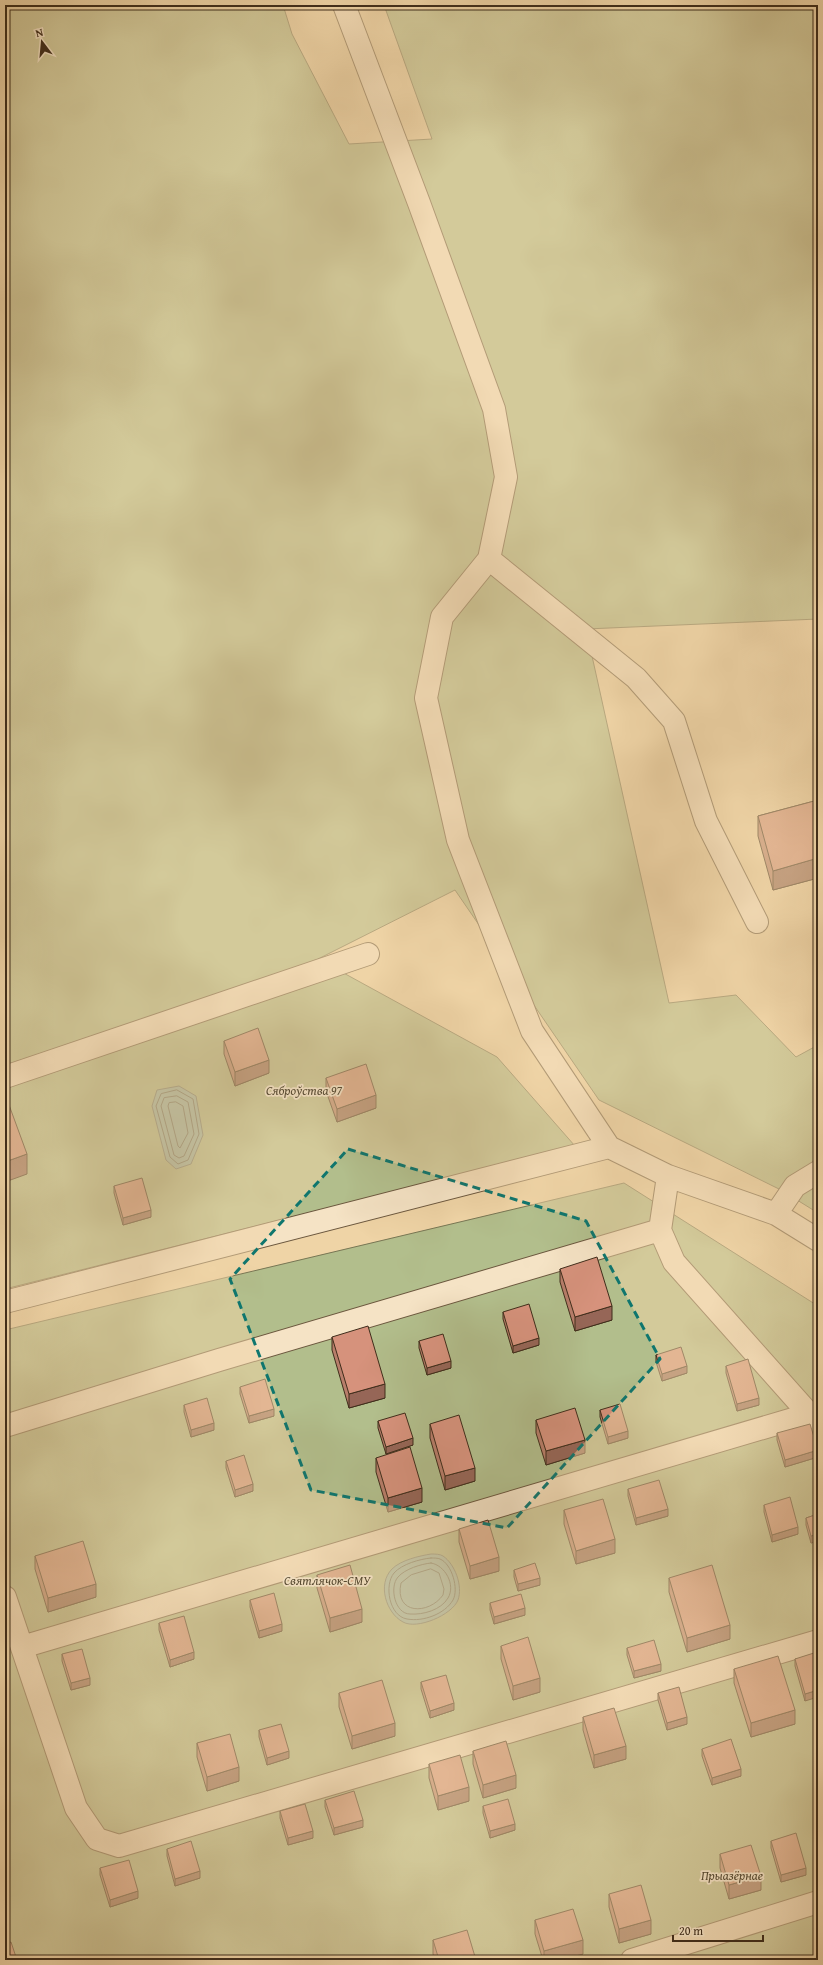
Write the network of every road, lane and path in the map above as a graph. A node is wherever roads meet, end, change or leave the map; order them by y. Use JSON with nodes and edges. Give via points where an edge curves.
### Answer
{"nodes":[{"id":1,"x":344,"y":5,"type":"edge"},
{"id":2,"x":489,"y":559,"type":"junction"},
{"id":3,"x":757,"y":922,"type":"dead end"},
{"id":4,"x":368,"y":954,"type":"dead end"},
{"id":5,"x":5,"y":1077,"type":"edge"},
{"id":6,"x":608,"y":1147,"type":"junction"},
{"id":7,"x":818,"y":1172,"type":"edge"},
{"id":8,"x":668,"y":1176,"type":"junction"},
{"id":9,"x":776,"y":1214,"type":"junction"},
{"id":10,"x":660,"y":1230,"type":"junction"},
{"id":11,"x":818,"y":1240,"type":"edge"},
{"id":12,"x":5,"y":1302,"type":"edge"},
{"id":13,"x":814,"y":1419,"type":"edge"},
{"id":14,"x":5,"y":1426,"type":"edge"},
{"id":15,"x":5,"y":1597,"type":"edge"},
{"id":16,"x":818,"y":1641,"type":"edge"},
{"id":17,"x":22,"y":1647,"type":"junction"},
{"id":18,"x":818,"y":1902,"type":"edge"},
{"id":19,"x":632,"y":1960,"type":"edge"}],
"edges":[{"from":1,"to":2,"type":"street","via":[[420,203],[494,409],[506,477]]},
{"from":2,"to":3,"type":"street","via":[[636,678],[674,721],[706,821]]},
{"from":2,"to":6,"type":"street","via":[[442,617],[426,698],[458,840],[532,1031]]},
{"from":4,"to":5,"type":"street"},
{"from":6,"to":8,"type":"street"},
{"from":6,"to":12,"type":"street"},
{"from":7,"to":9,"type":"street","via":[[795,1186]]},
{"from":8,"to":9,"type":"street"},
{"from":8,"to":10,"type":"street"},
{"from":9,"to":11,"type":"street"},
{"from":10,"to":13,"type":"street","via":[[674,1262]]},
{"from":10,"to":14,"type":"street"},
{"from":13,"to":17,"type":"street"},
{"from":15,"to":17,"type":"street"},
{"from":16,"to":17,"type":"street","via":[[119,1846],[97,1839],[76,1808]]},
{"from":18,"to":19,"type":"street"}]}
